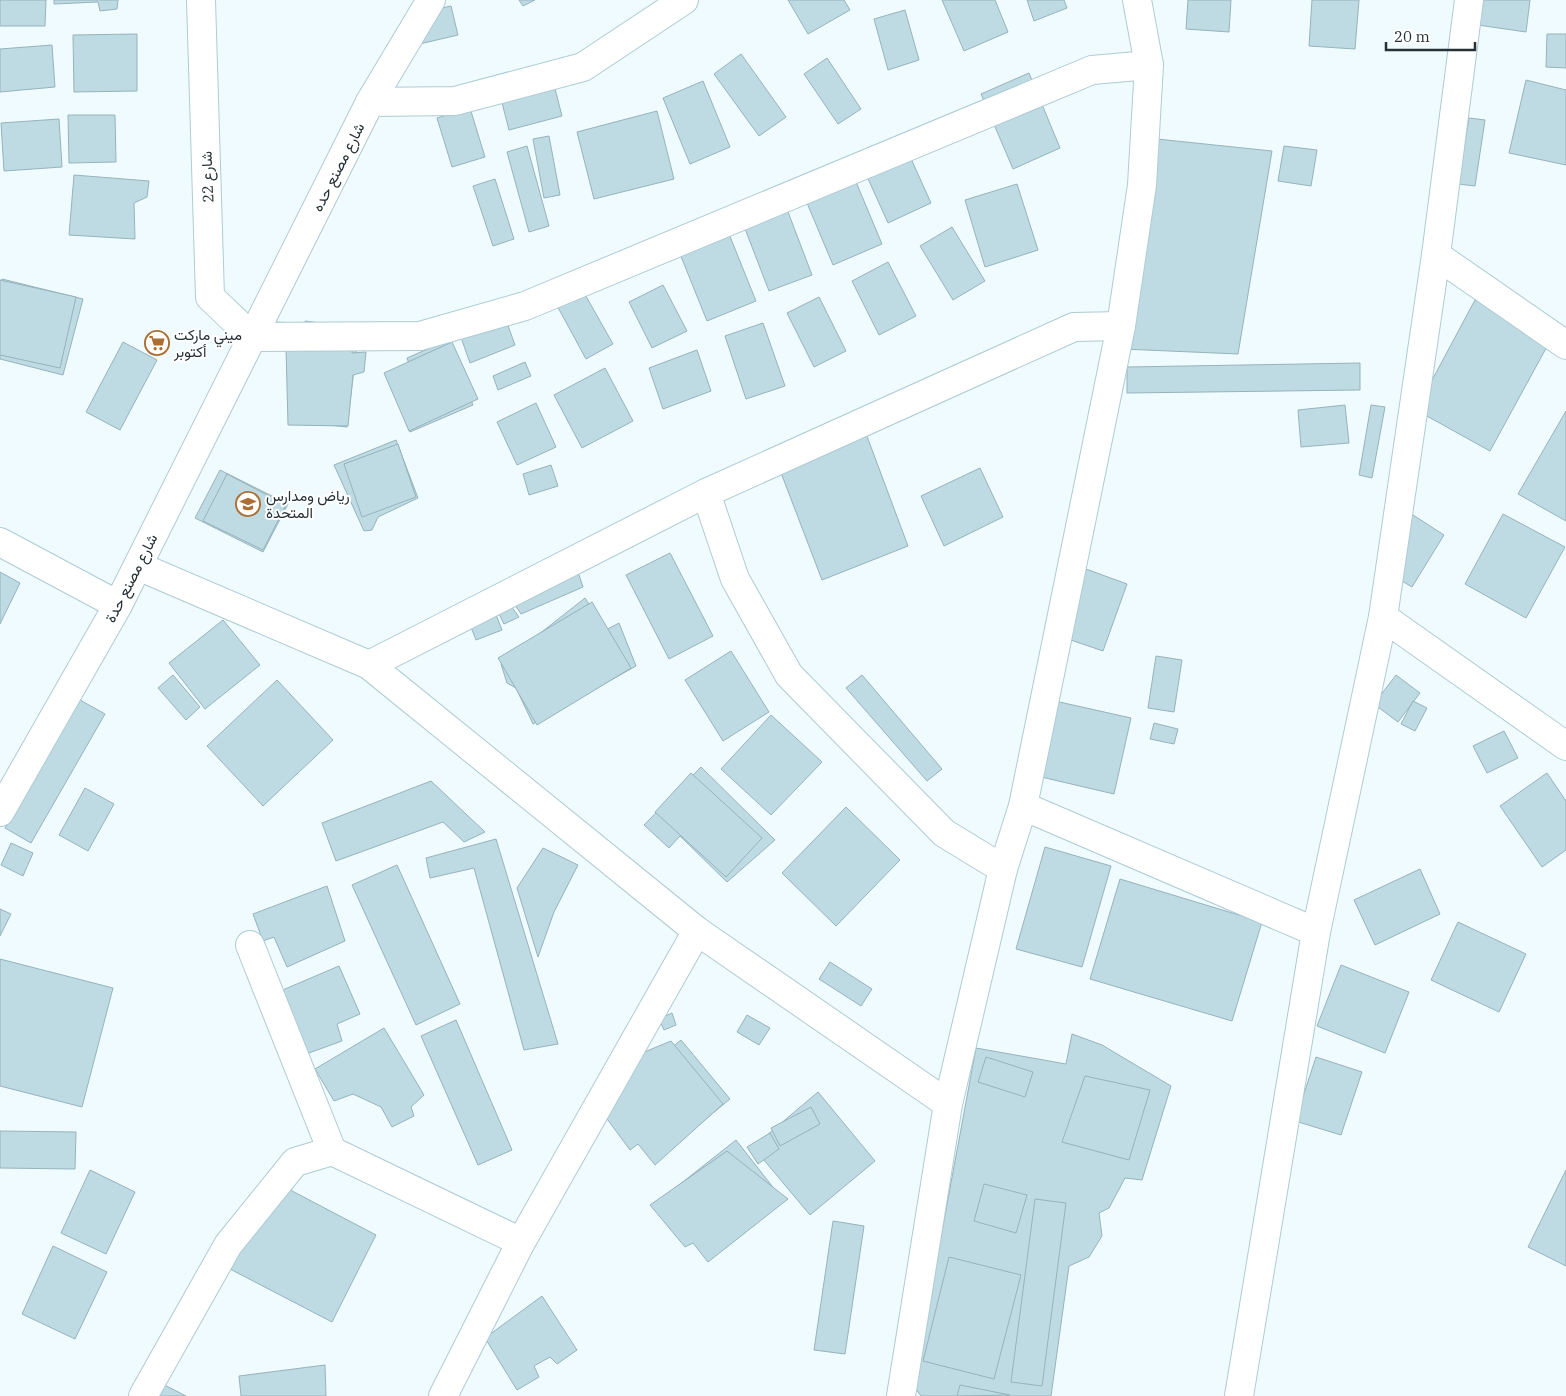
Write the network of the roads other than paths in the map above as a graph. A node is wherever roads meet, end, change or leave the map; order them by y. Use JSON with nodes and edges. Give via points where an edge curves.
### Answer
{"nodes":[{"id":1,"x":201,"y":0,"type":"edge"},
{"id":2,"x":431,"y":0,"type":"edge"},
{"id":3,"x":684,"y":0,"type":"edge"},
{"id":4,"x":1137,"y":0,"type":"edge"},
{"id":5,"x":1469,"y":0,"type":"edge"},
{"id":6,"x":1149,"y":65,"type":"junction"},
{"id":7,"x":370,"y":102,"type":"junction"},
{"id":8,"x":1436,"y":256,"type":"junction"},
{"id":9,"x":1121,"y":326,"type":"junction"},
{"id":10,"x":252,"y":338,"type":"junction"},
{"id":11,"x":1566,"y":344,"type":"edge"},
{"id":12,"x":706,"y":494,"type":"junction"},
{"id":13,"x":0,"y":542,"type":"edge"},
{"id":14,"x":138,"y":566,"type":"junction"},
{"id":15,"x":118,"y":605,"type":"junction"},
{"id":16,"x":1383,"y":617,"type":"junction"},
{"id":17,"x":369,"y":665,"type":"junction"},
{"id":18,"x":1566,"y":746,"type":"edge"},
{"id":19,"x":1023,"y":806,"type":"junction"},
{"id":20,"x":0,"y":812,"type":"edge"},
{"id":21,"x":1004,"y":869,"type":"junction"},
{"id":22,"x":697,"y":931,"type":"junction"},
{"id":23,"x":1316,"y":932,"type":"junction"},
{"id":24,"x":250,"y":945,"type":"dead end"},
{"id":25,"x":948,"y":1104,"type":"junction"},
{"id":26,"x":332,"y":1150,"type":"junction"},
{"id":27,"x":522,"y":1242,"type":"junction"},
{"id":28,"x":143,"y":1396,"type":"edge"},
{"id":29,"x":443,"y":1396,"type":"edge"},
{"id":30,"x":901,"y":1396,"type":"edge"},
{"id":31,"x":1239,"y":1396,"type":"edge"}],
"edges":[{"from":1,"to":10,"type":"street","name":"شارع 22","via":[[210,297]]},
{"from":2,"to":7,"type":"street","name":"شارع مصنع حده"},
{"from":3,"to":7,"type":"street","via":[[583,67],[455,101]]},
{"from":4,"to":6,"type":"street"},
{"from":5,"to":8,"type":"street"},
{"from":6,"to":9,"type":"street","via":[[1142,185]]},
{"from":6,"to":10,"type":"street","via":[[1092,70],[525,306],[420,336]]},
{"from":7,"to":10,"type":"street","name":"شارع مصنع حده"},
{"from":8,"to":11,"type":"street"},
{"from":8,"to":16,"type":"street"},
{"from":9,"to":12,"type":"street","via":[[1074,327]]},
{"from":9,"to":19,"type":"street"},
{"from":10,"to":14,"type":"street","name":"شارع مصنع حدة"},
{"from":12,"to":17,"type":"street"},
{"from":12,"to":21,"type":"street","via":[[735,579],[789,675],[944,833]]},
{"from":13,"to":15,"type":"street"},
{"from":14,"to":15,"type":"street","name":"شارع مصنع حدة"},
{"from":14,"to":17,"type":"street"},
{"from":15,"to":20,"type":"street","name":"شارع مصنع حدة"},
{"from":16,"to":18,"type":"street"},
{"from":16,"to":23,"type":"street"},
{"from":17,"to":22,"type":"street"},
{"from":19,"to":21,"type":"street"},
{"from":19,"to":23,"type":"street"},
{"from":21,"to":25,"type":"street"},
{"from":22,"to":25,"type":"street"},
{"from":22,"to":27,"type":"street"},
{"from":23,"to":31,"type":"street"},
{"from":24,"to":26,"type":"street"},
{"from":25,"to":30,"type":"street"},
{"from":26,"to":27,"type":"street"},
{"from":26,"to":28,"type":"street","via":[[295,1162],[228,1245]]},
{"from":27,"to":29,"type":"street"}]}
